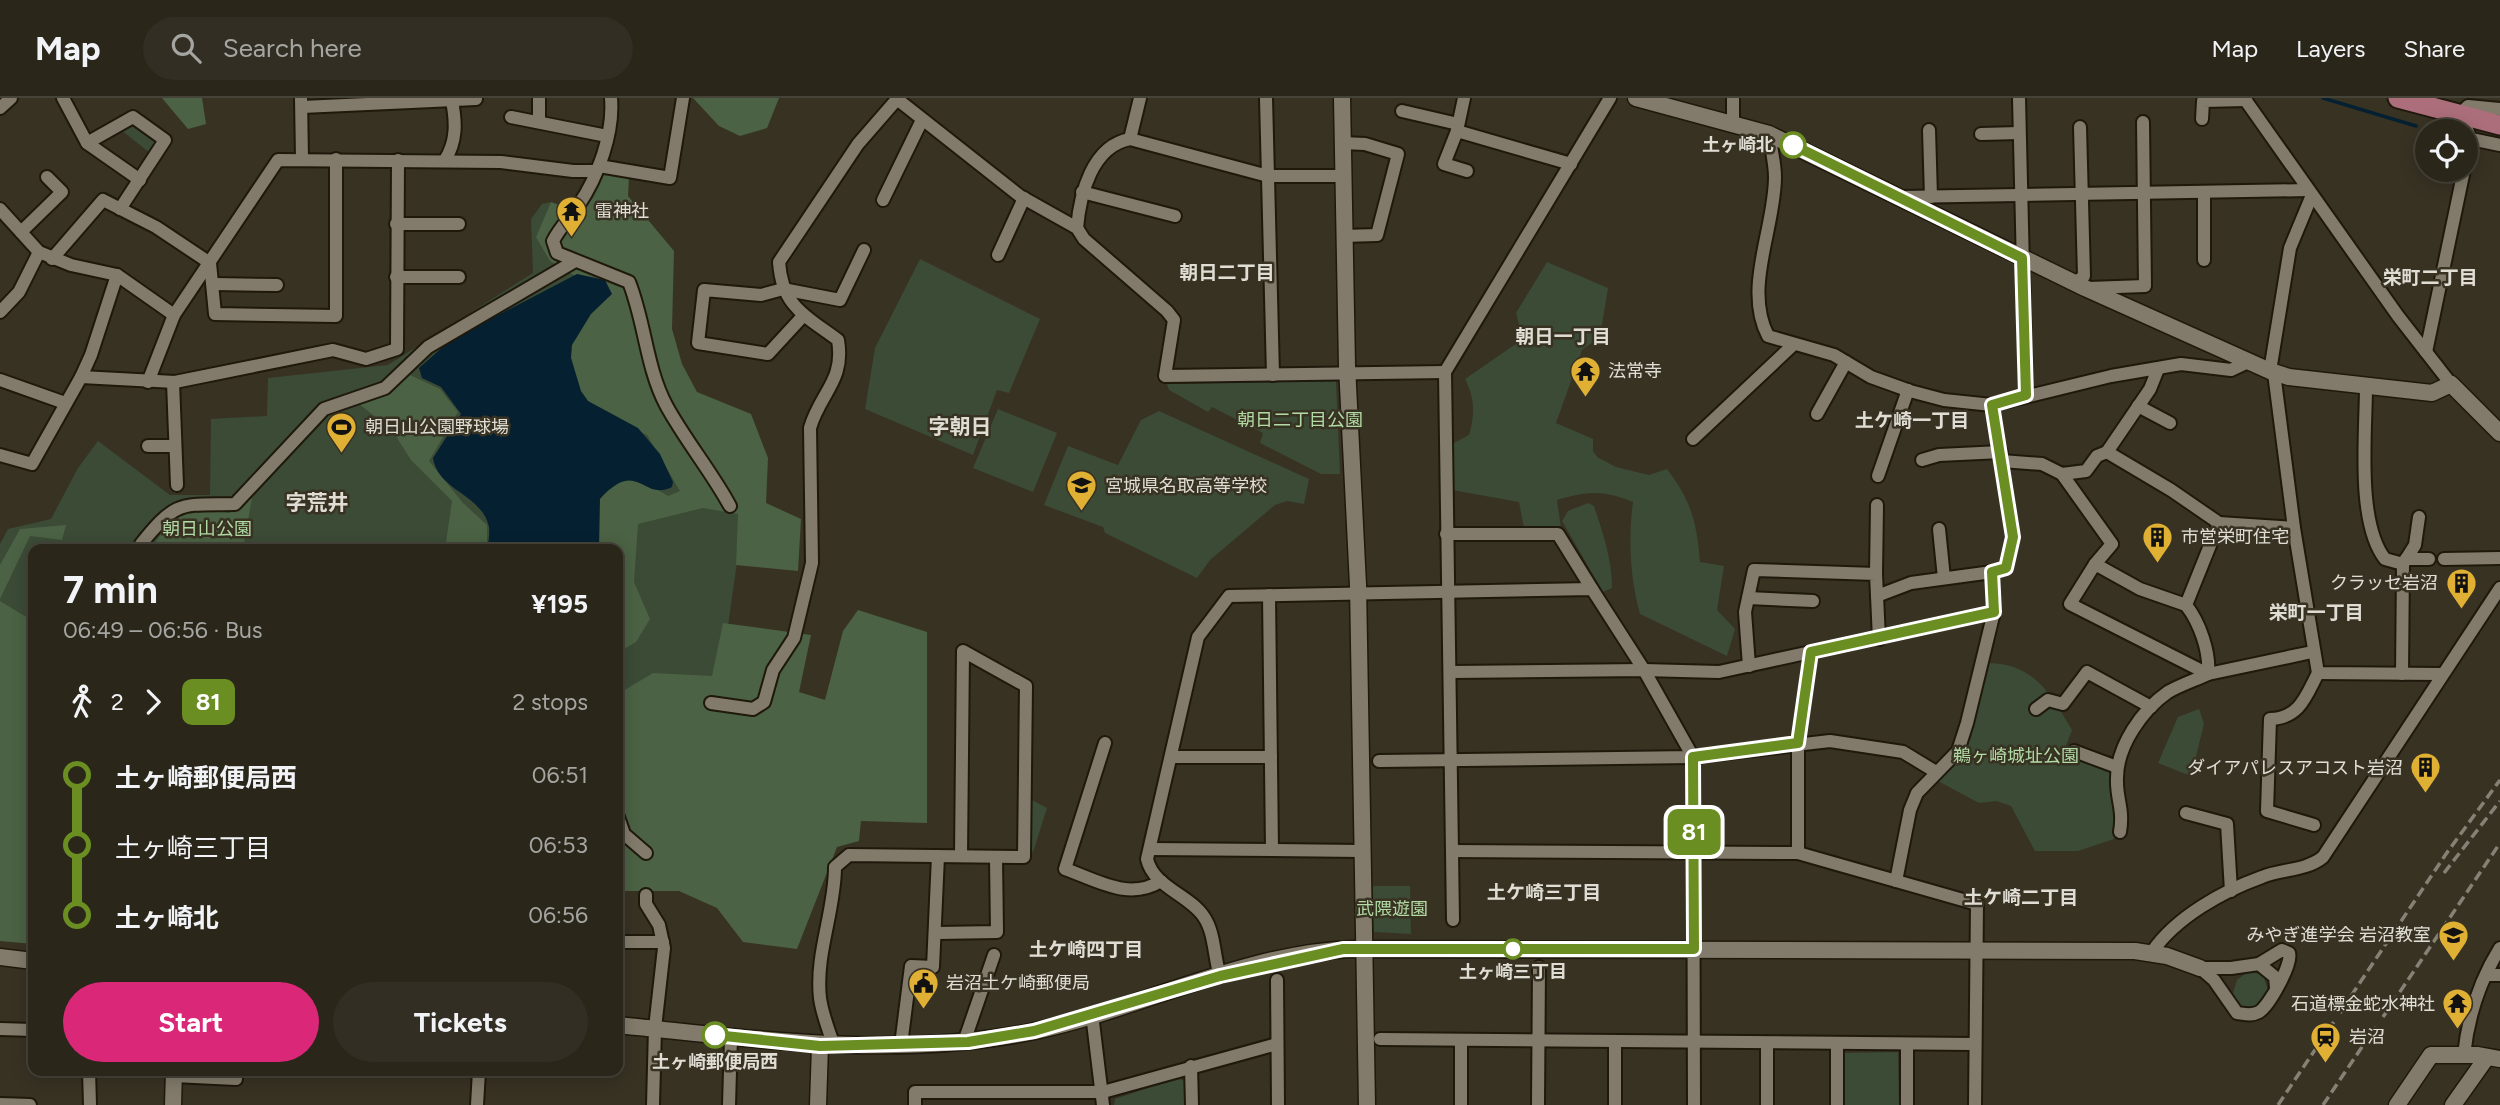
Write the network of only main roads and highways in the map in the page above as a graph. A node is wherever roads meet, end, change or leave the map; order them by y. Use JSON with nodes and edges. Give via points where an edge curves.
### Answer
{"nodes":[{"id":1,"x":2398,"y":98,"type":"edge"},
{"id":2,"x":2500,"y":125,"type":"edge"}],
"edges":[{"from":1,"to":2,"type":"main road"}]}
